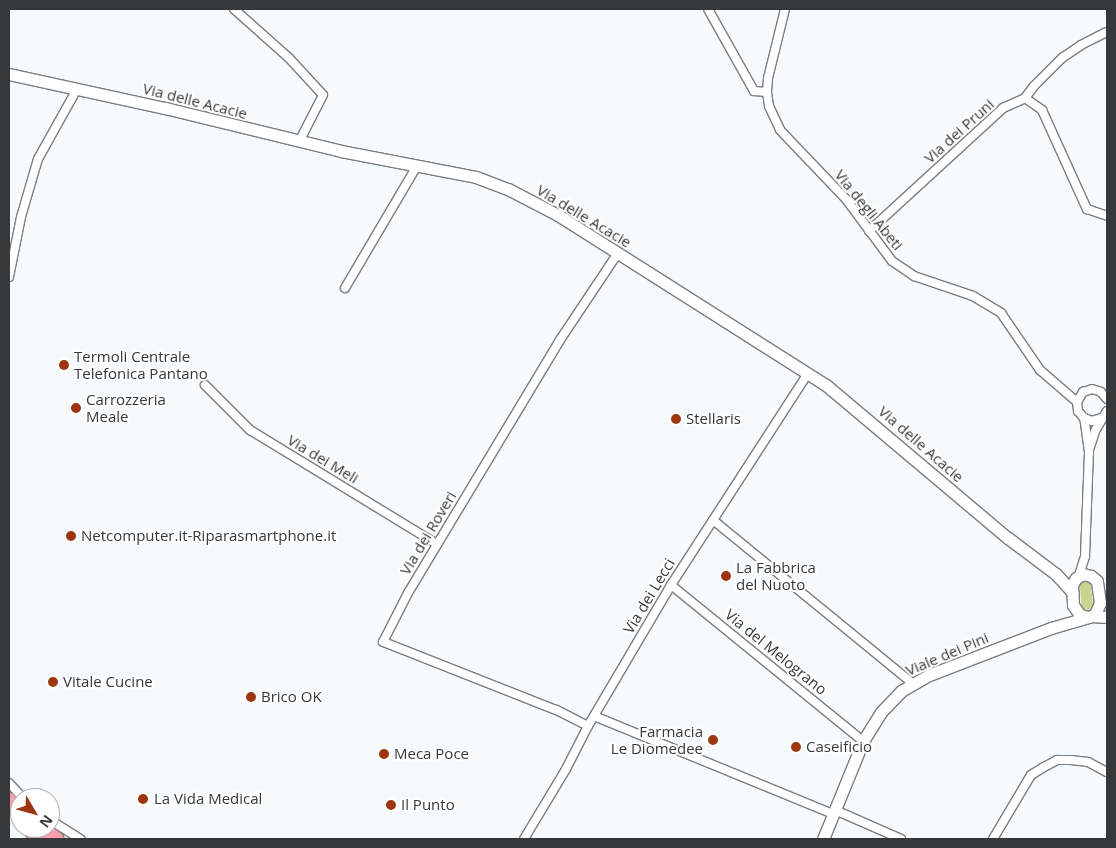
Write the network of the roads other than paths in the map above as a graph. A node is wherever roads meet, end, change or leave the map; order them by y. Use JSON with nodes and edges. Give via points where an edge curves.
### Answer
{"nodes":[{"id":1,"x":234,"y":9,"type":"edge"},
{"id":2,"x":708,"y":9,"type":"edge"},
{"id":3,"x":785,"y":9,"type":"edge"},
{"id":4,"x":1107,"y":32,"type":"edge"},
{"id":5,"x":9,"y":74,"type":"edge"},
{"id":6,"x":77,"y":90,"type":"junction"},
{"id":7,"x":767,"y":92,"type":"junction"},
{"id":8,"x":1025,"y":98,"type":"junction"},
{"id":9,"x":300,"y":140,"type":"junction"},
{"id":10,"x":417,"y":166,"type":"junction"},
{"id":11,"x":1107,"y":216,"type":"edge"},
{"id":12,"x":869,"y":231,"type":"junction"},
{"id":13,"x":618,"y":253,"type":"junction"},
{"id":14,"x":9,"y":277,"type":"edge"},
{"id":15,"x":345,"y":288,"type":"dead end"},
{"id":16,"x":808,"y":373,"type":"junction"},
{"id":17,"x":205,"y":385,"type":"dead end"},
{"id":18,"x":1062,"y":388,"type":"junction"},
{"id":19,"x":1084,"y":392,"type":"junction"},
{"id":20,"x":1107,"y":399,"type":"edge"},
{"id":21,"x":1077,"y":402,"type":"junction"},
{"id":22,"x":1107,"y":411,"type":"edge"},
{"id":23,"x":1084,"y":418,"type":"junction"},
{"id":24,"x":1101,"y":418,"type":"junction"},
{"id":25,"x":1089,"y":452,"type":"junction"},
{"id":26,"x":713,"y":520,"type":"junction"},
{"id":27,"x":438,"y":544,"type":"junction"},
{"id":28,"x":1085,"y":556,"type":"junction"},
{"id":29,"x":1056,"y":574,"type":"junction"},
{"id":30,"x":1077,"y":576,"type":"junction"},
{"id":31,"x":1091,"y":576,"type":"junction"},
{"id":32,"x":671,"y":585,"type":"junction"},
{"id":33,"x":1073,"y":593,"type":"junction"},
{"id":34,"x":1098,"y":594,"type":"junction"},
{"id":35,"x":1107,"y":604,"type":"edge"},
{"id":36,"x":1073,"y":605,"type":"junction"},
{"id":37,"x":1090,"y":617,"type":"junction"},
{"id":38,"x":1107,"y":617,"type":"edge"},
{"id":39,"x":1051,"y":628,"type":"junction"},
{"id":40,"x":912,"y":683,"type":"junction"},
{"id":41,"x":594,"y":716,"type":"junction"},
{"id":42,"x":588,"y":726,"type":"junction"},
{"id":43,"x":863,"y":741,"type":"junction"},
{"id":44,"x":1107,"y":772,"type":"edge"},
{"id":45,"x":834,"y":812,"type":"junction"},
{"id":46,"x":60,"y":826,"type":"edge"},
{"id":47,"x":81,"y":839,"type":"edge"},
{"id":48,"x":524,"y":839,"type":"edge"},
{"id":49,"x":823,"y":839,"type":"edge"},
{"id":50,"x":901,"y":839,"type":"edge"},
{"id":51,"x":993,"y":839,"type":"edge"}],
"edges":[{"from":1,"to":9,"type":"street","via":[[289,58],[323,95]]},
{"from":2,"to":7,"type":"street","via":[[754,91]]},
{"from":3,"to":7,"type":"street","name":"Via degli Abeti"},
{"from":4,"to":8,"type":"street","via":[[1062,58]]},
{"from":5,"to":6,"type":"street","name":"Via delle Acacie"},
{"from":6,"to":9,"type":"street","name":"Via delle Acacie"},
{"from":6,"to":14,"type":"street","via":[[38,159],[21,217]]},
{"from":7,"to":12,"type":"street","name":"Via degli Abeti","via":[[769,106],[780,130],[846,199]]},
{"from":8,"to":11,"type":"street","via":[[1042,110],[1087,209]]},
{"from":8,"to":12,"type":"street","name":"Via dei Pruni","via":[[1002,108]]},
{"from":9,"to":10,"type":"street","name":"Via delle Acacie"},
{"from":10,"to":13,"type":"street","name":"Via delle Acacie","via":[[476,177],[508,189],[558,215]]},
{"from":10,"to":15,"type":"street"},
{"from":12,"to":18,"type":"street","name":"Via degli Abeti","via":[[902,269],[978,298],[1002,313],[1040,370]]},
{"from":13,"to":16,"type":"street","name":"Via delle Acacie"},
{"from":13,"to":27,"type":"street","name":"Via dei Roveri","via":[[560,340]]},
{"from":16,"to":26,"type":"street","name":"Via dei Lecci"},
{"from":16,"to":29,"type":"street","name":"Via delle Acacie","via":[[856,408],[1008,538]]},
{"from":17,"to":27,"type":"street","name":"Via dei Meli","via":[[250,430]]},
{"from":18,"to":19,"type":"street","name":"Via degli Abeti"},
{"from":18,"to":21,"type":"street","name":"Via degli Abeti"},
{"from":19,"to":20,"type":"street","name":"Via degli Abeti","via":[[1095,389]]},
{"from":19,"to":21,"type":"street"},
{"from":21,"to":23,"type":"street","name":"Via degli Abeti","via":[[1078,411]]},
{"from":22,"to":24,"type":"street","name":"Via degli Abeti"},
{"from":23,"to":24,"type":"street","via":[[1092,421]]},
{"from":23,"to":25,"type":"street","name":"Via degli Abeti"},
{"from":24,"to":25,"type":"street","name":"Via degli Abeti"},
{"from":25,"to":28,"type":"street","name":"Via degli Abeti"},
{"from":26,"to":32,"type":"street","name":"Via dei Lecci"},
{"from":26,"to":40,"type":"street"},
{"from":27,"to":42,"type":"street","name":"Via dei Roveri","via":[[383,642],[556,710]]},
{"from":28,"to":30,"type":"street","name":"Via degli Abeti"},
{"from":28,"to":31,"type":"street","name":"Via degli Abeti"},
{"from":29,"to":30,"type":"street","name":"Via delle Acacie"},
{"from":29,"to":33,"type":"street","name":"Via delle Acacie"},
{"from":30,"to":31,"type":"street"},
{"from":30,"to":33,"type":"street","via":[[1072,585]]},
{"from":31,"to":34,"type":"street","via":[[1097,582]]},
{"from":32,"to":41,"type":"street","name":"Via dei Lecci"},
{"from":32,"to":43,"type":"street","name":"Via del Melograno"},
{"from":33,"to":36,"type":"street"},
{"from":34,"to":35,"type":"street"},
{"from":34,"to":37,"type":"street","via":[[1099,607]]},
{"from":36,"to":37,"type":"street","via":[[1080,616]]},
{"from":36,"to":39,"type":"street","name":"Viale dei Pini"},
{"from":37,"to":38,"type":"street"},
{"from":37,"to":39,"type":"street","name":"Viale dei Pini"},
{"from":39,"to":40,"type":"street","name":"Viale dei Pini"},
{"from":40,"to":43,"type":"street","name":"Viale dei Pini","via":[[881,712]]},
{"from":41,"to":42,"type":"street","name":"Via dei Lecci"},
{"from":41,"to":45,"type":"street"},
{"from":42,"to":48,"type":"street","name":"Via dei Lecci"},
{"from":43,"to":45,"type":"street","name":"Viale dei Pini"},
{"from":44,"to":51,"type":"street","via":[[1088,762],[1071,760],[1057,760],[1044,767],[1031,775]]},
{"from":45,"to":49,"type":"street","name":"Viale dei Pini"},
{"from":45,"to":50,"type":"street"},
{"from":46,"to":47,"type":"street"}]}
